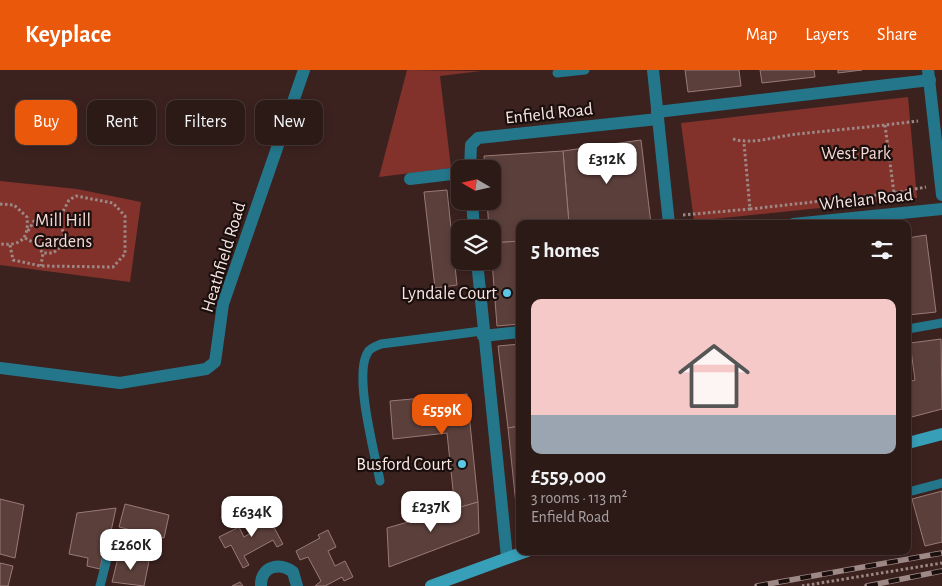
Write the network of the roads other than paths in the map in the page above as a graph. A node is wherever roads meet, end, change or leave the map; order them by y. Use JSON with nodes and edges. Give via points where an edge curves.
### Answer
{"nodes":[{"id":1,"x":304,"y":70,"type":"edge"},
{"id":2,"x":585,"y":70,"type":"edge"},
{"id":3,"x":653,"y":70,"type":"edge"},
{"id":4,"x":557,"y":73,"type":"dead end"},
{"id":5,"x":929,"y":75,"type":"edge"},
{"id":6,"x":657,"y":116,"type":"junction"},
{"id":7,"x":470,"y":160,"type":"edge"},
{"id":8,"x":451,"y":174,"type":"edge"},
{"id":9,"x":410,"y":179,"type":"dead end"},
{"id":10,"x":942,"y":195,"type":"edge"},
{"id":11,"x":942,"y":209,"type":"edge"},
{"id":12,"x":668,"y":220,"type":"edge"},
{"id":13,"x":833,"y":220,"type":"edge"},
{"id":14,"x":478,"y":270,"type":"edge"},
{"id":15,"x":942,"y":323,"type":"edge"},
{"id":16,"x":911,"y":328,"type":"edge"},
{"id":17,"x":516,"y":332,"type":"edge"},
{"id":18,"x":483,"y":334,"type":"junction"},
{"id":19,"x":0,"y":368,"type":"edge"},
{"id":20,"x":942,"y":434,"type":"edge"},
{"id":21,"x":911,"y":442,"type":"edge"},
{"id":22,"x":380,"y":481,"type":"dead end"},
{"id":23,"x":942,"y":483,"type":"edge"},
{"id":24,"x":911,"y":491,"type":"edge"},
{"id":25,"x":108,"y":554,"type":"dead end"},
{"id":26,"x":516,"y":555,"type":"edge"},
{"id":27,"x":507,"y":558,"type":"junction"},
{"id":28,"x":100,"y":586,"type":"edge"},
{"id":29,"x":261,"y":586,"type":"edge"},
{"id":30,"x":297,"y":586,"type":"edge"},
{"id":31,"x":430,"y":586,"type":"edge"}],
"edges":[{"from":1,"to":19,"type":"street","name":"Heathfield Road","via":[[223,304],[215,362],[206,369],[120,383]]},
{"from":2,"to":4,"type":"lane"},
{"from":3,"to":6,"type":"street"},
{"from":5,"to":6,"type":"street","name":"Enfield Road"},
{"from":5,"to":10,"type":"street"},
{"from":6,"to":7,"type":"street","name":"Enfield Road","via":[[478,138],[471,145]]},
{"from":6,"to":12,"type":"street","via":[[656,151]]},
{"from":8,"to":9,"type":"street"},
{"from":11,"to":13,"type":"street","name":"Whelan Road"},
{"from":14,"to":18,"type":"street"},
{"from":15,"to":16,"type":"lane"},
{"from":17,"to":18,"type":"street"},
{"from":18,"to":22,"type":"lane","via":[[389,342],[369,350],[364,359],[361,382]]},
{"from":18,"to":27,"type":"street"},
{"from":20,"to":21,"type":"street"},
{"from":23,"to":24,"type":"lane"},
{"from":25,"to":28,"type":"lane"},
{"from":26,"to":27,"type":"street"},
{"from":27,"to":31,"type":"street"},
{"from":29,"to":30,"type":"street","via":[[265,572],[282,566],[293,572]]}]}
